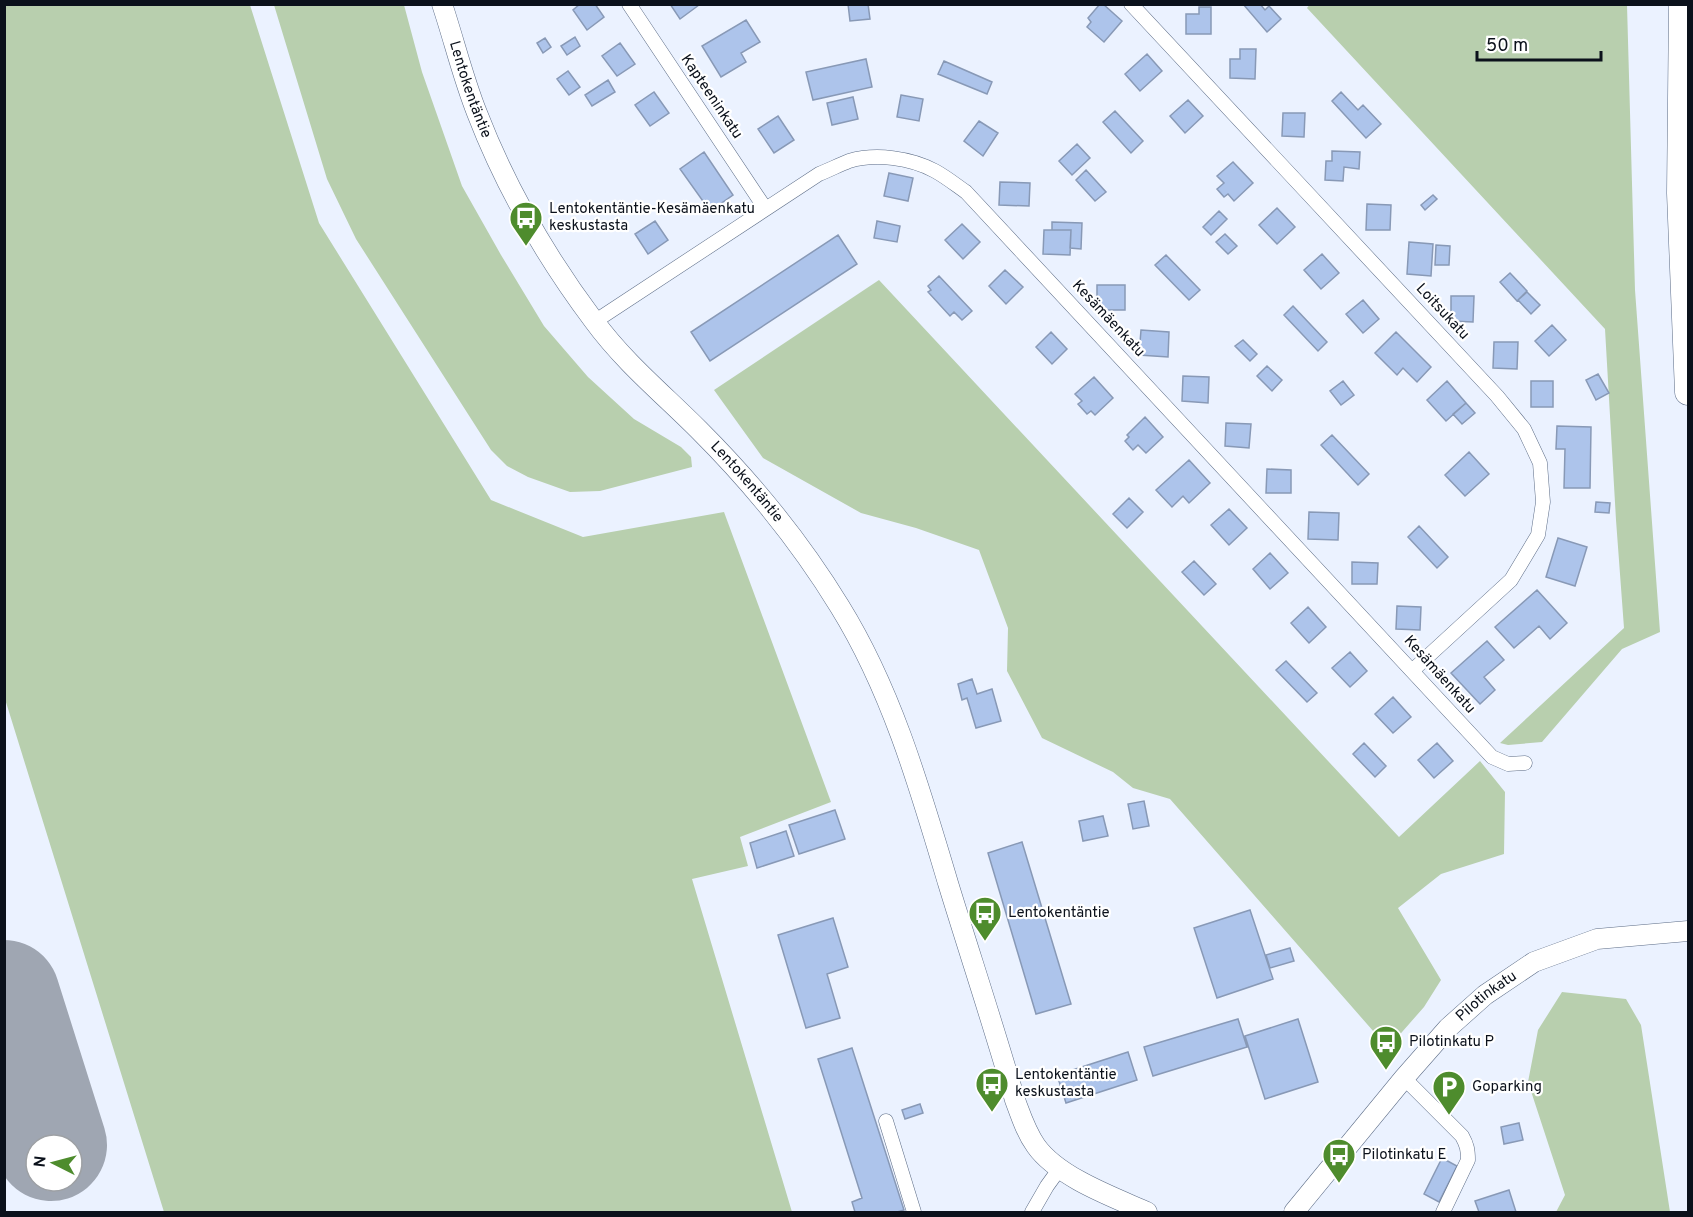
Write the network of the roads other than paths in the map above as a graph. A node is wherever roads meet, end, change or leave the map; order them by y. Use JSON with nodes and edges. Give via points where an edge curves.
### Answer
{"nodes":[{"id":1,"x":442,"y":4,"type":"edge"},
{"id":2,"x":629,"y":4,"type":"edge"},
{"id":3,"x":1131,"y":4,"type":"edge"},
{"id":4,"x":1672,"y":4,"type":"edge"},
{"id":5,"x":1682,"y":4,"type":"edge"},
{"id":6,"x":1680,"y":194,"type":"junction"},
{"id":7,"x":765,"y":208,"type":"junction"},
{"id":8,"x":594,"y":322,"type":"junction"},
{"id":9,"x":1689,"y":392,"type":"edge"},
{"id":10,"x":1413,"y":670,"type":"junction"},
{"id":11,"x":1525,"y":763,"type":"dead end"},
{"id":12,"x":1689,"y":931,"type":"edge"},
{"id":13,"x":1404,"y":1078,"type":"junction"},
{"id":14,"x":886,"y":1121,"type":"dead end"},
{"id":15,"x":1060,"y":1168,"type":"junction"},
{"id":16,"x":914,"y":1212,"type":"edge"},
{"id":17,"x":1032,"y":1212,"type":"edge"},
{"id":18,"x":1147,"y":1212,"type":"edge"},
{"id":19,"x":1294,"y":1212,"type":"edge"},
{"id":20,"x":1443,"y":1212,"type":"edge"}],
"edges":[{"from":1,"to":8,"type":"street","name":"Lentokentäntie","via":[[476,110],[502,172],[537,238]]},
{"from":2,"to":7,"type":"street","name":"Kapteeninkatu"},
{"from":3,"to":10,"type":"street","name":"Loitsukatu","via":[[1497,396],[1524,429],[1540,463],[1543,502],[1538,535],[1511,580]]},
{"from":4,"to":6,"type":"highway"},
{"from":5,"to":6,"type":"highway"},
{"from":6,"to":9,"type":"highway"},
{"from":7,"to":8,"type":"street","name":"Kesämäenkatu"},
{"from":7,"to":10,"type":"street","name":"Kesämäenkatu","via":[[819,174],[869,157],[912,162],[934,170],[966,192]]},
{"from":8,"to":15,"type":"street","name":"Lentokentäntie","via":[[717,449],[782,523],[834,597],[863,647],[898,729],[929,819],[1025,1127],[1036,1146]]},
{"from":10,"to":11,"type":"street","name":"Kesämäenkatu","via":[[1492,757],[1508,764]]},
{"from":12,"to":13,"type":"street","name":"Pilotinkatu","via":[[1597,939],[1534,962],[1485,995],[1448,1028]]},
{"from":13,"to":19,"type":"street","name":"Pilotinkatu"},
{"from":13,"to":20,"type":"street","via":[[1467,1144],[1468,1160]]},
{"from":14,"to":16,"type":"street"},
{"from":15,"to":17,"type":"street"},
{"from":15,"to":18,"type":"street","name":"Lentokentäntie"}]}
